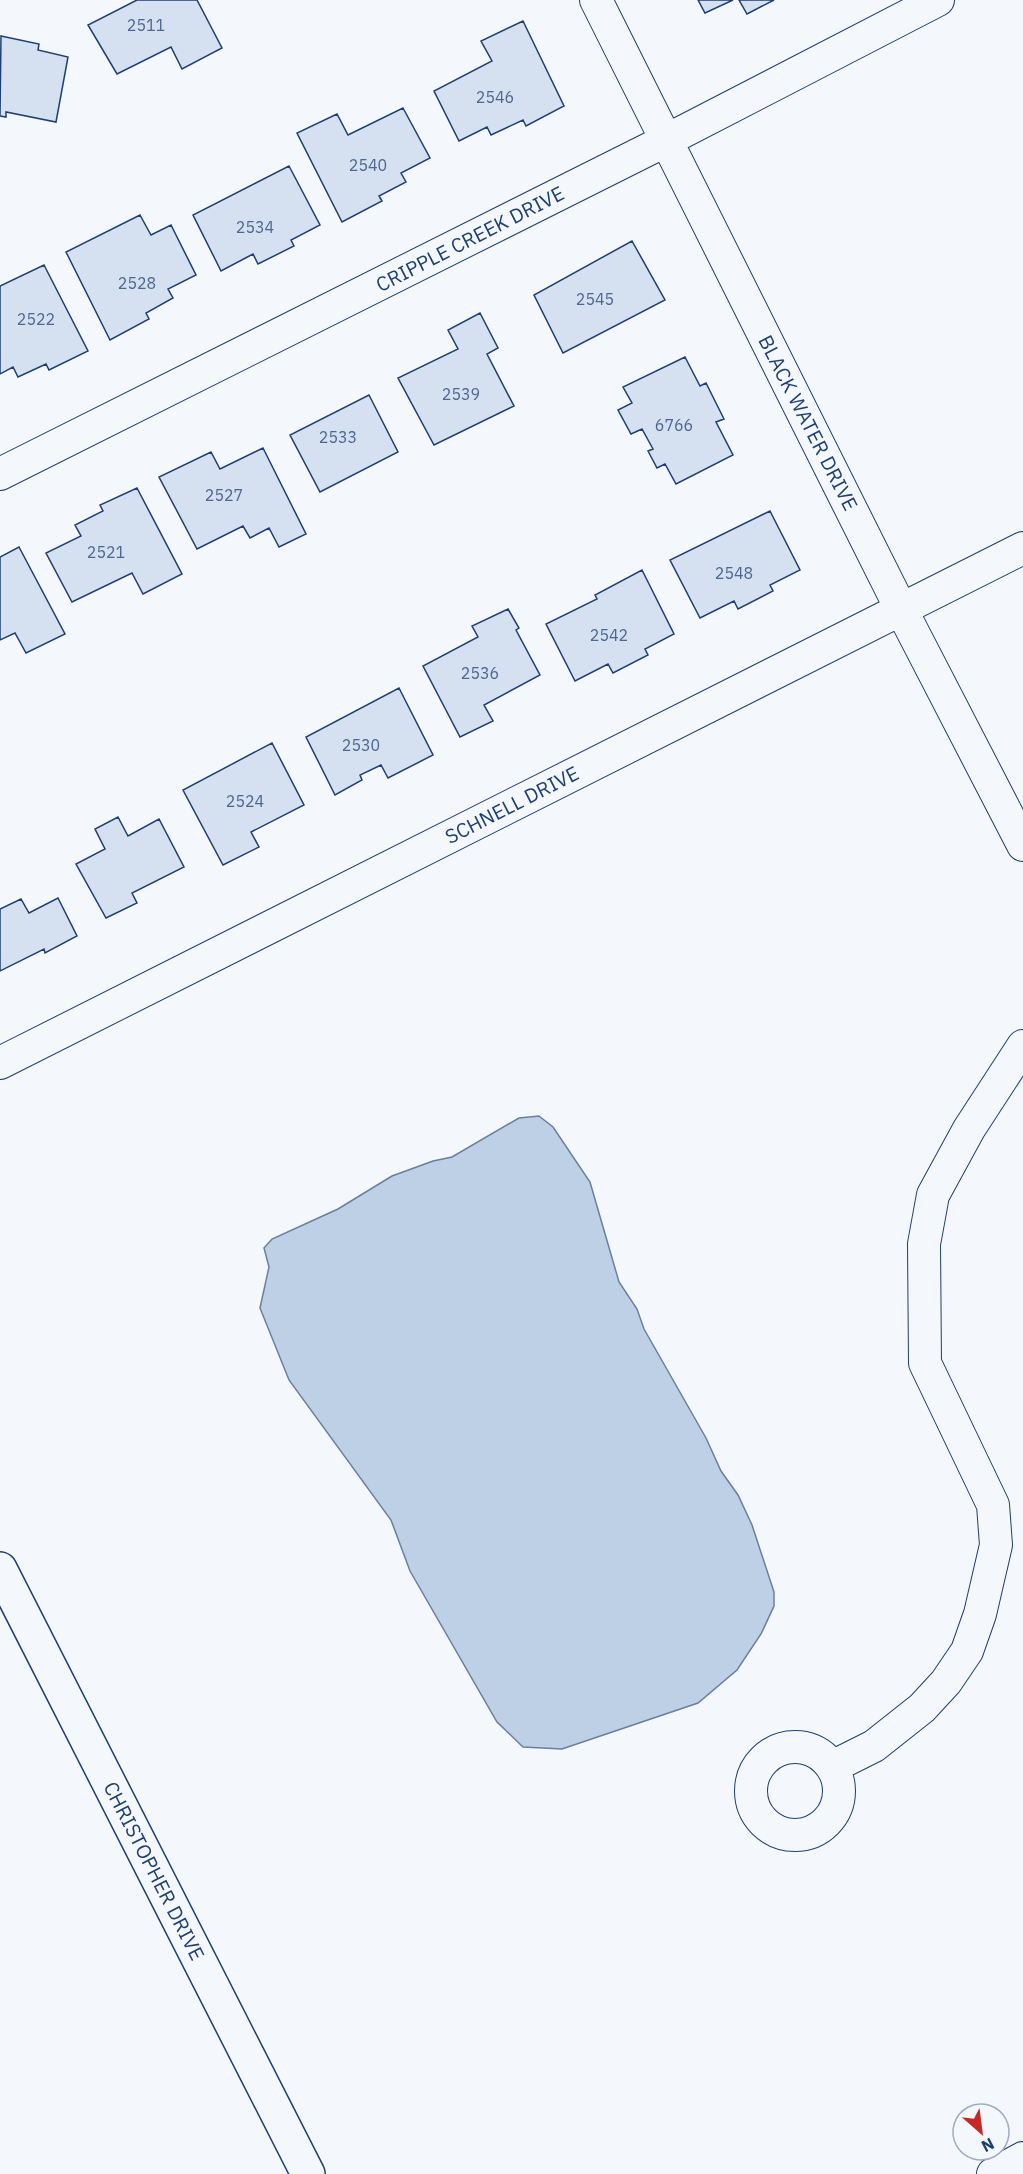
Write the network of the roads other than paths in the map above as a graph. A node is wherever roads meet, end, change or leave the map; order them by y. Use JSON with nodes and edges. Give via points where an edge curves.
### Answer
{"nodes":[{"id":1,"x":596,"y":0,"type":"edge"},
{"id":2,"x":938,"y":0,"type":"edge"},
{"id":3,"x":667,"y":140,"type":"junction"},
{"id":4,"x":0,"y":474,"type":"edge"},
{"id":5,"x":1023,"y":548,"type":"edge"},
{"id":6,"x":901,"y":609,"type":"junction"},
{"id":7,"x":1023,"y":845,"type":"edge"},
{"id":8,"x":1023,"y":1046,"type":"edge"},
{"id":9,"x":0,"y":1063,"type":"edge"},
{"id":10,"x":0,"y":1569,"type":"edge"},
{"id":11,"x":832,"y":1767,"type":"dead end"},
{"id":12,"x":1023,"y":2158,"type":"edge"},
{"id":13,"x":308,"y":2174,"type":"edge"},
{"id":14,"x":993,"y":2174,"type":"edge"}],
"edges":[{"from":1,"to":3,"type":"street","name":"BLACK WATER DRIVE"},
{"from":2,"to":3,"type":"street","name":"CRIPPLE CREEK DRIVE"},
{"from":3,"to":4,"type":"street","name":"CRIPPLE CREEK DRIVE"},
{"from":3,"to":6,"type":"street","name":"BLACK WATER DRIVE"},
{"from":5,"to":6,"type":"street","name":"SCHNELL DRIVE"},
{"from":6,"to":7,"type":"street","name":"BLACK WATER DRIVE"},
{"from":6,"to":9,"type":"street","name":"SCHNELL DRIVE"},
{"from":8,"to":11,"type":"street","via":[[969,1128],[933,1194],[924,1244],[925,1363],[993,1505],[996,1545],[980,1614],[967,1651],[946,1683],[922,1708],[874,1746]]},
{"from":10,"to":13,"type":"street","name":"CHRISTOPHER DRIVE"},
{"from":12,"to":14,"type":"street"}]}
